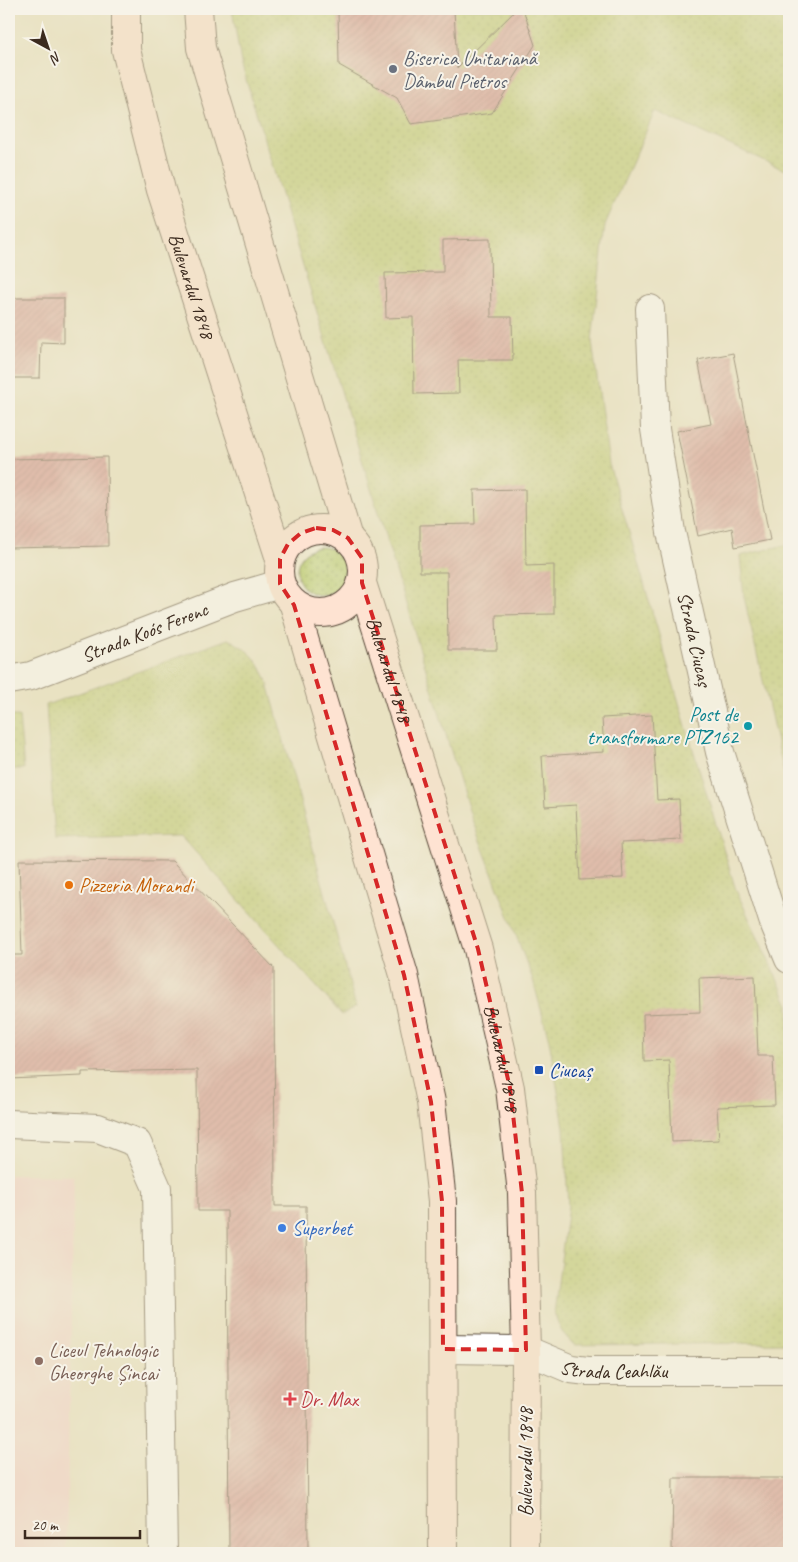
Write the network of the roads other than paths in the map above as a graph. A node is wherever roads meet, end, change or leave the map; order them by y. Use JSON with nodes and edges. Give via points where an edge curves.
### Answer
{"nodes":[{"id":1,"x":126,"y":9,"type":"edge"},
{"id":2,"x":198,"y":9,"type":"edge"},
{"id":3,"x":650,"y":309,"type":"dead end"},
{"id":4,"x":348,"y":538,"type":"junction"},
{"id":5,"x":285,"y":583,"type":"junction"},
{"id":6,"x":362,"y":583,"type":"junction"},
{"id":7,"x":9,"y":680,"type":"edge"},
{"id":8,"x":789,"y":959,"type":"edge"},
{"id":9,"x":9,"y":1124,"type":"edge"},
{"id":10,"x":443,"y":1350,"type":"junction"},
{"id":11,"x":526,"y":1350,"type":"junction"},
{"id":12,"x":789,"y":1371,"type":"edge"},
{"id":13,"x":163,"y":1553,"type":"edge"},
{"id":14,"x":444,"y":1553,"type":"edge"},
{"id":15,"x":525,"y":1553,"type":"edge"}],
"edges":[{"from":1,"to":5,"type":"street","name":"Bulevardul 1848","via":[[126,50],[161,190]]},
{"from":2,"to":4,"type":"street","via":[[201,48]]},
{"from":3,"to":8,"type":"street","name":"Strada Ciucaș","via":[[655,429],[671,532],[720,752],[773,920]]},
{"from":4,"to":5,"type":"street","via":[[333,530],[316,528],[301,533],[288,544]]},
{"from":4,"to":6,"type":"street","via":[[362,558]]},
{"from":5,"to":6,"type":"street","via":[[308,612],[325,614],[341,609],[354,598]]},
{"from":5,"to":7,"type":"street","name":"Strada Koós Ferenc","via":[[236,597],[31,676]]},
{"from":5,"to":10,"type":"street","name":"Bulevardul 1848","via":[[404,975],[431,1102],[442,1201]]},
{"from":6,"to":11,"type":"street","name":"Bulevardul 1848","via":[[478,949],[510,1088],[522,1193]]},
{"from":9,"to":13,"type":"street","via":[[98,1128],[137,1143],[157,1188]]},
{"from":10,"to":11,"type":"street","name":"Strada Ceahlău"},
{"from":10,"to":14,"type":"street","name":"Bulevardul 1848"},
{"from":11,"to":12,"type":"street","name":"Strada Ceahlău","via":[[571,1370]]},
{"from":11,"to":15,"type":"street","name":"Bulevardul 1848"}]}
